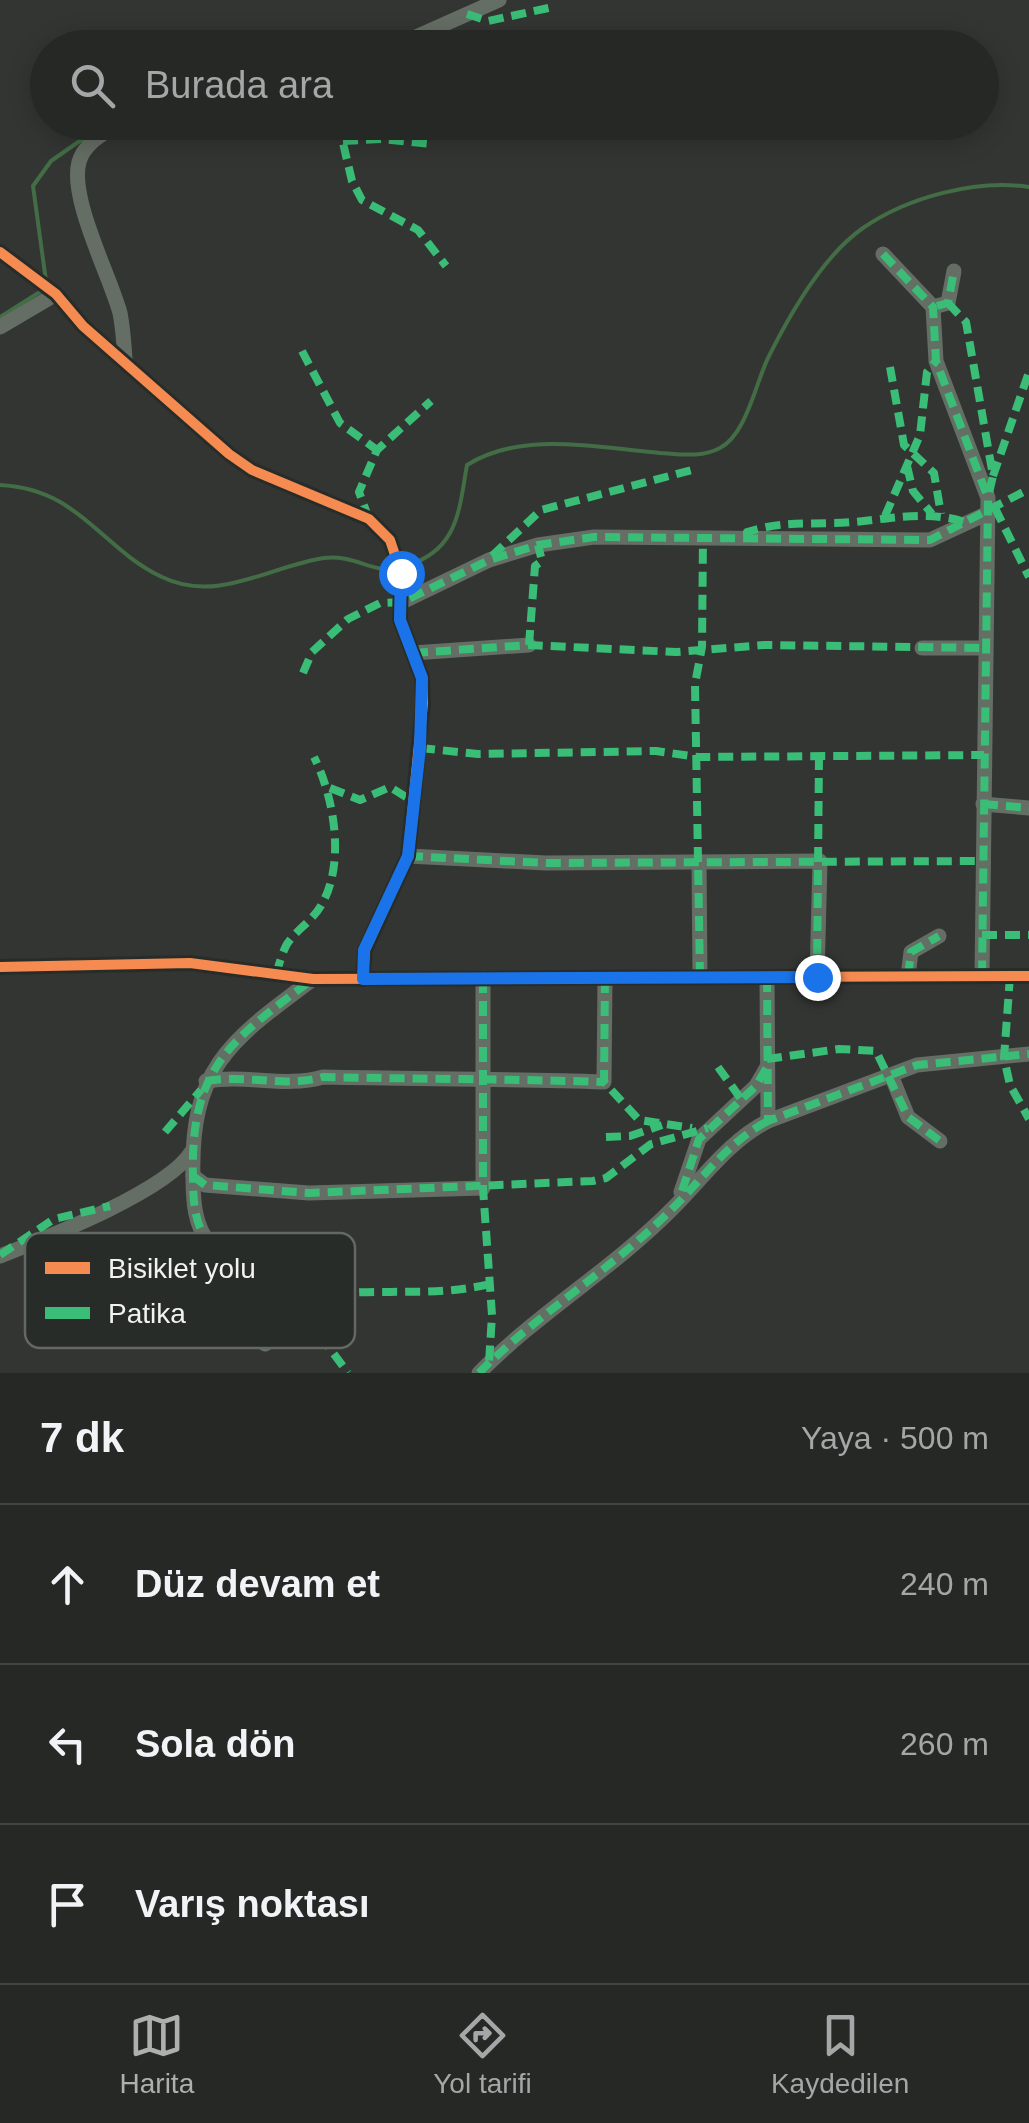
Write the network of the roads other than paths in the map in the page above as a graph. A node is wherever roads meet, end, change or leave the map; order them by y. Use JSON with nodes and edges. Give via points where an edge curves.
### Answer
{"nodes":[{"id":1,"x":499,"y":0,"type":"edge"},
{"id":2,"x":432,"y":30,"type":"edge"},
{"id":3,"x":95,"y":140,"type":"edge"},
{"id":4,"x":0,"y":252,"type":"edge"},
{"id":5,"x":883,"y":254,"type":"dead end"},
{"id":6,"x":954,"y":271,"type":"dead end"},
{"id":7,"x":49,"y":288,"type":"junction"},
{"id":8,"x":932,"y":308,"type":"junction"},
{"id":9,"x":0,"y":327,"type":"edge"},
{"id":10,"x":125,"y":360,"type":"junction"},
{"id":11,"x":986,"y":514,"type":"junction"},
{"id":12,"x":402,"y":602,"type":"junction"},
{"id":13,"x":529,"y":645,"type":"dead end"},
{"id":14,"x":922,"y":648,"type":"dead end"},
{"id":15,"x":985,"y":648,"type":"junction"},
{"id":16,"x":413,"y":652,"type":"junction"},
{"id":17,"x":983,"y":804,"type":"junction"},
{"id":18,"x":1029,"y":808,"type":"edge"},
{"id":19,"x":408,"y":856,"type":"junction"},
{"id":20,"x":699,"y":861,"type":"junction"},
{"id":21,"x":939,"y":936,"type":"dead end"},
{"id":22,"x":0,"y":967,"type":"edge"},
{"id":23,"x":908,"y":976,"type":"junction"},
{"id":24,"x":982,"y":976,"type":"junction"},
{"id":25,"x":1029,"y":976,"type":"edge"},
{"id":26,"x":700,"y":977,"type":"junction"},
{"id":27,"x":767,"y":977,"type":"junction"},
{"id":28,"x":817,"y":977,"type":"junction"},
{"id":29,"x":482,"y":978,"type":"junction"},
{"id":30,"x":605,"y":978,"type":"junction"},
{"id":31,"x":313,"y":979,"type":"junction"},
{"id":32,"x":363,"y":979,"type":"junction"},
{"id":33,"x":1029,"y":1054,"type":"edge"},
{"id":34,"x":768,"y":1067,"type":"junction"},
{"id":35,"x":892,"y":1075,"type":"junction"},
{"id":36,"x":483,"y":1078,"type":"junction"},
{"id":37,"x":206,"y":1081,"type":"junction"},
{"id":38,"x":768,"y":1120,"type":"junction"},
{"id":39,"x":940,"y":1141,"type":"dead end"},
{"id":40,"x":194,"y":1148,"type":"junction"},
{"id":41,"x":193,"y":1176,"type":"junction"},
{"id":42,"x":678,"y":1202,"type":"junction"},
{"id":43,"x":62,"y":1233,"type":"edge"},
{"id":44,"x":205,"y":1233,"type":"edge"},
{"id":45,"x":25,"y":1247,"type":"edge"},
{"id":46,"x":0,"y":1256,"type":"edge"},
{"id":47,"x":479,"y":1373,"type":"edge"}],
"edges":[{"from":1,"to":2,"type":"street"},
{"from":3,"to":10,"type":"street","via":[[78,169],[121,316]]},
{"from":4,"to":7,"type":"street"},
{"from":5,"to":8,"type":"street"},
{"from":6,"to":8,"type":"street","via":[[948,303]]},
{"from":7,"to":9,"type":"street"},
{"from":7,"to":10,"type":"street"},
{"from":8,"to":11,"type":"street","via":[[936,361],[988,498]]},
{"from":10,"to":12,"type":"street","via":[[252,470],[369,519],[390,540]]},
{"from":11,"to":12,"type":"street","via":[[930,540],[594,536],[489,560]]},
{"from":11,"to":15,"type":"street"},
{"from":12,"to":16,"type":"street","via":[[400,620]]},
{"from":13,"to":16,"type":"street"},
{"from":14,"to":15,"type":"street"},
{"from":15,"to":17,"type":"street"},
{"from":16,"to":19,"type":"street","via":[[423,703]]},
{"from":17,"to":18,"type":"street"},
{"from":17,"to":24,"type":"street"},
{"from":19,"to":20,"type":"street"},
{"from":19,"to":32,"type":"street","via":[[364,950]]},
{"from":20,"to":26,"type":"street"},
{"from":20,"to":28,"type":"street","via":[[820,860]]},
{"from":21,"to":23,"type":"street","via":[[911,952]]},
{"from":22,"to":31,"type":"street","via":[[190,963]]},
{"from":23,"to":24,"type":"street"},
{"from":23,"to":28,"type":"street"},
{"from":24,"to":25,"type":"street"},
{"from":26,"to":27,"type":"street"},
{"from":26,"to":30,"type":"street"},
{"from":27,"to":28,"type":"street"},
{"from":27,"to":34,"type":"street"},
{"from":29,"to":30,"type":"street"},
{"from":29,"to":32,"type":"street"},
{"from":29,"to":36,"type":"street"},
{"from":30,"to":36,"type":"street","via":[[604,1082]]},
{"from":31,"to":32,"type":"street"},
{"from":31,"to":37,"type":"street","via":[[250,1026]]},
{"from":33,"to":35,"type":"street","via":[[918,1065]]},
{"from":34,"to":38,"type":"street"},
{"from":34,"to":42,"type":"street","via":[[699,1140]]},
{"from":35,"to":38,"type":"street"},
{"from":35,"to":39,"type":"street","via":[[908,1117]]},
{"from":36,"to":37,"type":"street"},
{"from":36,"to":41,"type":"street","via":[[483,1188],[308,1193],[205,1185]]},
{"from":37,"to":40,"type":"street"},
{"from":38,"to":42,"type":"street","via":[[740,1135]]},
{"from":40,"to":41,"type":"street"},
{"from":40,"to":43,"type":"street","via":[[167,1177]]},
{"from":41,"to":44,"type":"street","via":[[193,1202]]},
{"from":42,"to":47,"type":"street"},
{"from":45,"to":46,"type":"street"}]}
